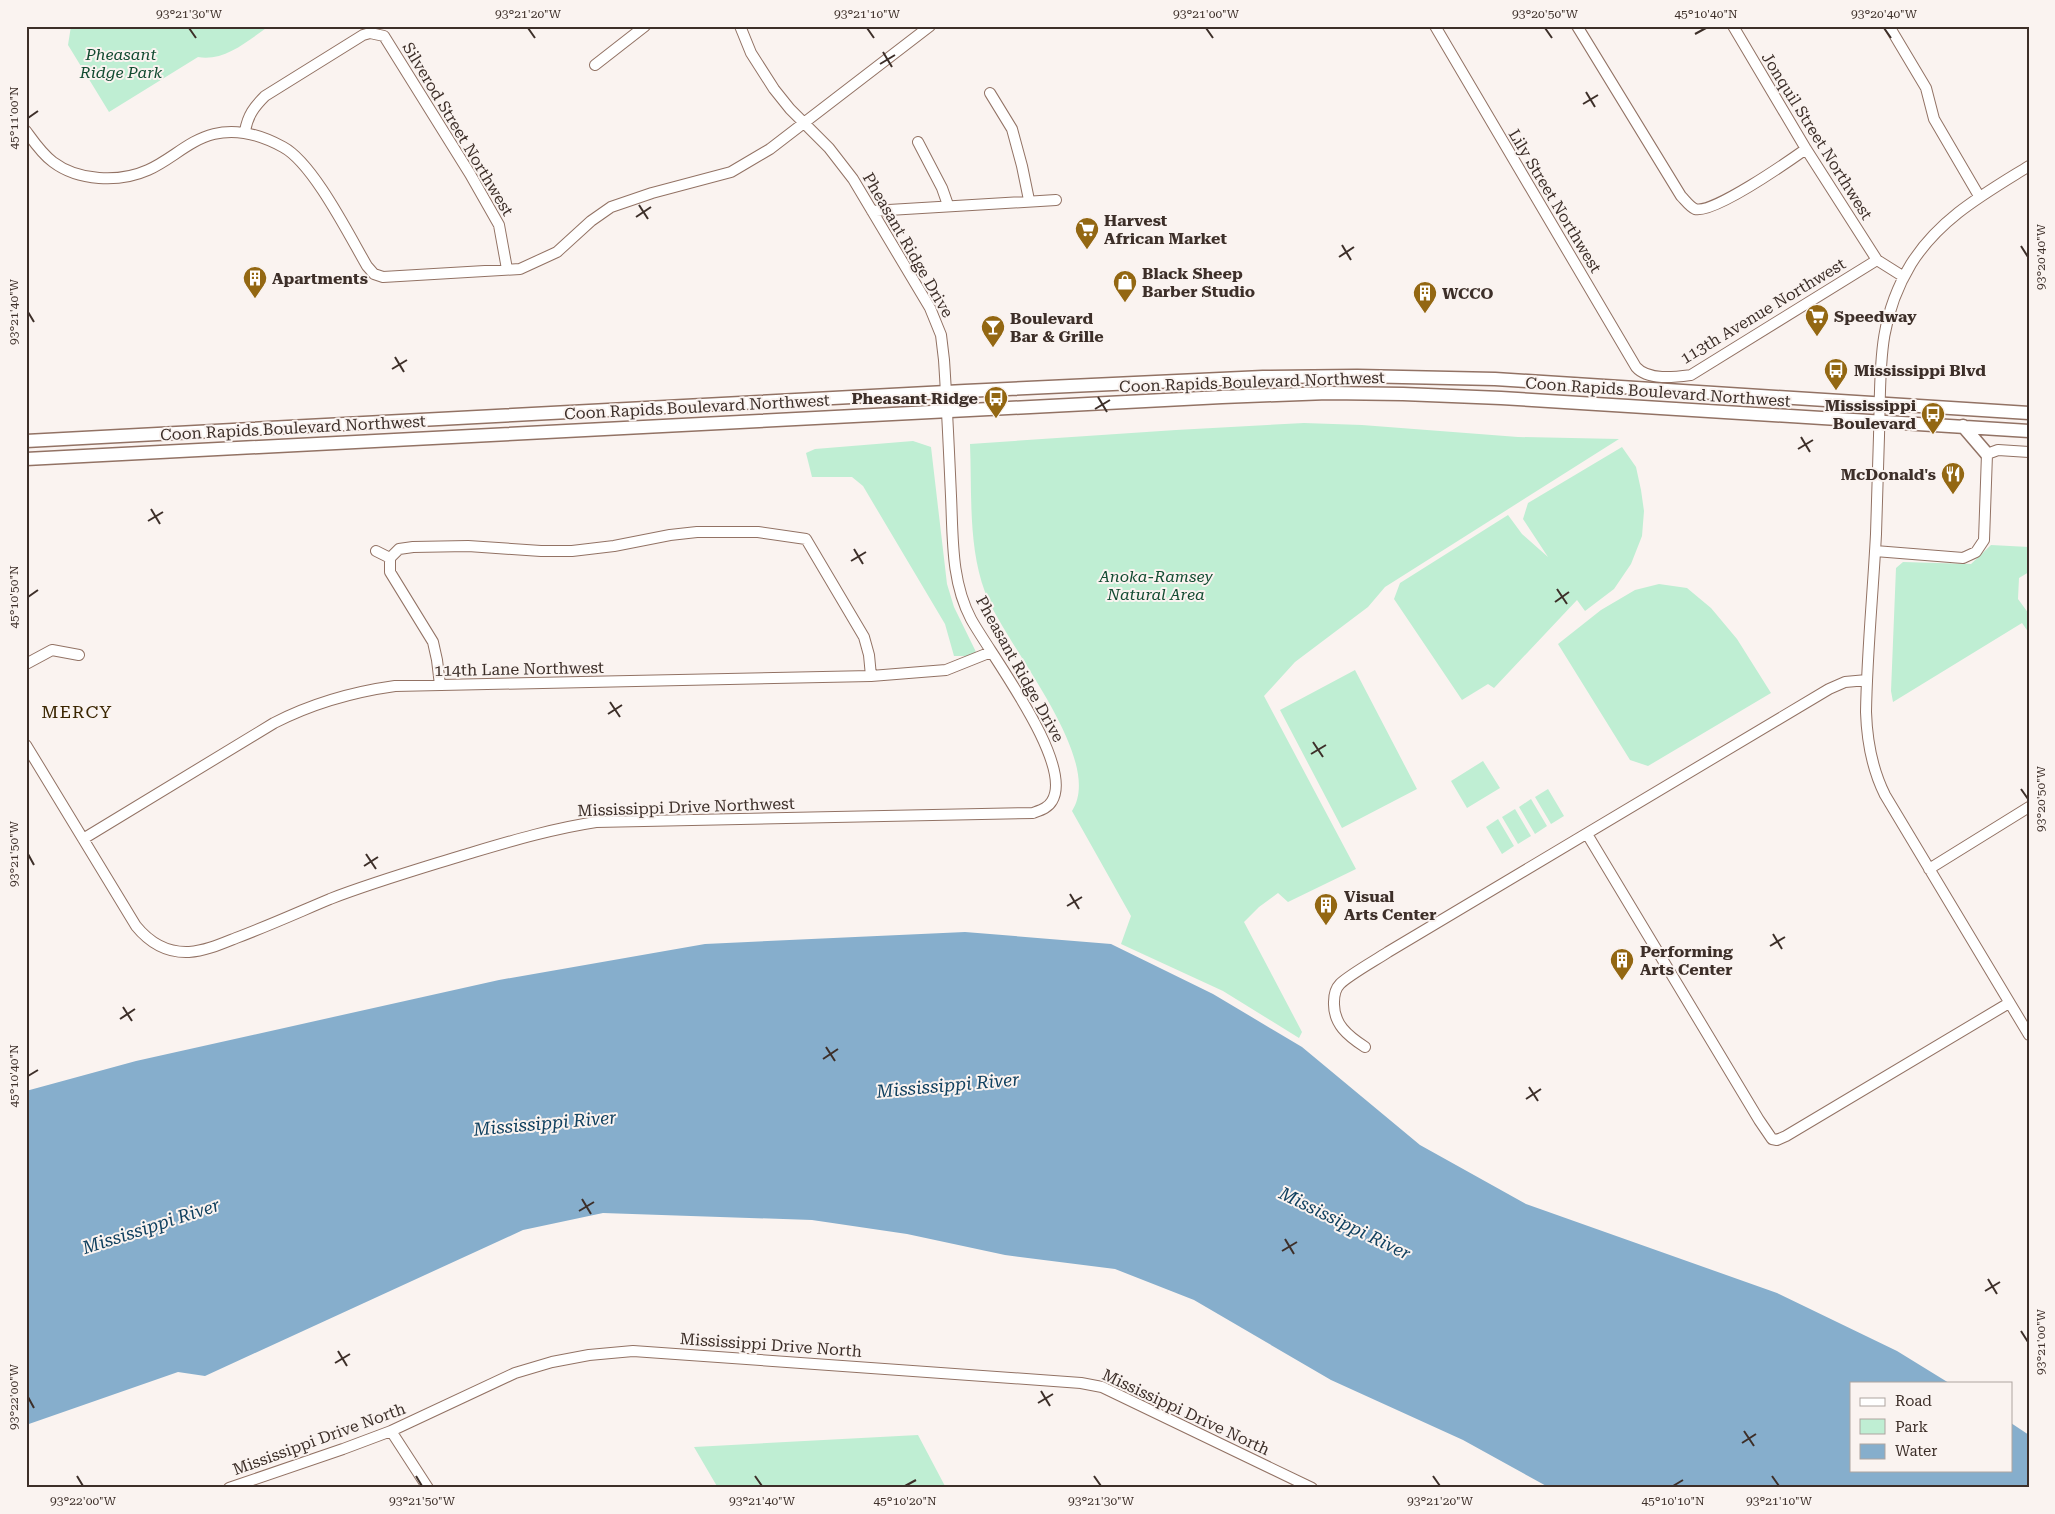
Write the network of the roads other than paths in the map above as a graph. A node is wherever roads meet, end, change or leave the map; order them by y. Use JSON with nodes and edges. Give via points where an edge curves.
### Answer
{"nodes":[{"id":1,"x":645,"y":26,"type":"edge"},
{"id":2,"x":740,"y":26,"type":"edge"},
{"id":3,"x":930,"y":26,"type":"edge"},
{"id":4,"x":1434,"y":26,"type":"edge"},
{"id":5,"x":1577,"y":26,"type":"edge"},
{"id":6,"x":1733,"y":26,"type":"edge"},
{"id":7,"x":1889,"y":26,"type":"edge"},
{"id":8,"x":595,"y":65,"type":"dead end"},
{"id":9,"x":990,"y":93,"type":"dead end"},
{"id":10,"x":803,"y":122,"type":"junction"},
{"id":11,"x":26,"y":130,"type":"edge"},
{"id":12,"x":245,"y":131,"type":"junction"},
{"id":13,"x":918,"y":142,"type":"dead end"},
{"id":14,"x":1806,"y":150,"type":"junction"},
{"id":15,"x":2029,"y":166,"type":"edge"},
{"id":16,"x":1979,"y":196,"type":"junction"},
{"id":17,"x":1029,"y":200,"type":"junction"},
{"id":18,"x":1056,"y":200,"type":"dead end"},
{"id":19,"x":948,"y":205,"type":"junction"},
{"id":20,"x":872,"y":211,"type":"junction"},
{"id":21,"x":1877,"y":260,"type":"junction"},
{"id":22,"x":507,"y":269,"type":"junction"},
{"id":23,"x":1904,"y":277,"type":"junction"},
{"id":24,"x":1660,"y":376,"type":"joint"},
{"id":25,"x":946,"y":392,"type":"junction"},
{"id":26,"x":1880,"y":404,"type":"junction"},
{"id":27,"x":947,"y":410,"type":"junction"},
{"id":28,"x":2029,"y":413,"type":"edge"},
{"id":29,"x":1880,"y":422,"type":"junction"},
{"id":30,"x":1963,"y":426,"type":"junction"},
{"id":31,"x":2029,"y":431,"type":"edge"},
{"id":32,"x":26,"y":441,"type":"edge"},
{"id":33,"x":2029,"y":452,"type":"edge"},
{"id":34,"x":1988,"y":454,"type":"junction"},
{"id":35,"x":26,"y":459,"type":"edge"},
{"id":36,"x":376,"y":551,"type":"dead end"},
{"id":37,"x":1875,"y":551,"type":"junction"},
{"id":38,"x":390,"y":558,"type":"junction"},
{"id":39,"x":991,"y":652,"type":"junction"},
{"id":40,"x":79,"y":655,"type":"dead end"},
{"id":41,"x":26,"y":664,"type":"edge"},
{"id":42,"x":871,"y":676,"type":"junction"},
{"id":43,"x":1867,"y":680,"type":"junction"},
{"id":44,"x":440,"y":685,"type":"junction"},
{"id":45,"x":26,"y":745,"type":"edge"},
{"id":46,"x":2029,"y":807,"type":"edge"},
{"id":47,"x":1033,"y":812,"type":"joint"},
{"id":48,"x":1587,"y":834,"type":"junction"},
{"id":49,"x":83,"y":839,"type":"junction"},
{"id":50,"x":1929,"y":869,"type":"junction"},
{"id":51,"x":2009,"y":1002,"type":"junction"},
{"id":52,"x":2029,"y":1035,"type":"edge"},
{"id":53,"x":1365,"y":1047,"type":"dead end"},
{"id":54,"x":391,"y":1431,"type":"junction"},
{"id":55,"x":229,"y":1488,"type":"edge"},
{"id":56,"x":428,"y":1488,"type":"edge"},
{"id":57,"x":1312,"y":1488,"type":"edge"}],
"edges":[{"from":1,"to":8,"type":"street"},
{"from":2,"to":10,"type":"street","name":"Pheasant Ridge Drive","via":[[765,76]]},
{"from":3,"to":10,"type":"street"},
{"from":4,"to":24,"type":"street","name":"Lily Street Northwest","via":[[1636,367],[1646,374]]},
{"from":5,"to":14,"type":"street","via":[[1680,196],[1695,209],[1705,209],[1742,191]]},
{"from":6,"to":14,"type":"street","name":"Jonquil Street Northwest"},
{"from":7,"to":16,"type":"street","via":[[1926,88],[1934,119]]},
{"from":9,"to":17,"type":"street","via":[[1012,129]]},
{"from":10,"to":20,"type":"street","name":"Pheasant Ridge Drive","via":[[845,168]]},
{"from":10,"to":22,"type":"street","via":[[770,149],[730,172],[612,207],[557,252],[520,269]]},
{"from":11,"to":12,"type":"street","via":[[54,163],[82,175],[100,178],[147,171],[214,134]]},
{"from":12,"to":22,"type":"street","via":[[284,147],[306,167],[374,274],[383,277]]},
{"from":12,"to":22,"type":"street","name":"Silverod Street Northwest","via":[[254,106],[265,96],[364,35],[384,36],[499,225]]},
{"from":13,"to":19,"type":"street"},
{"from":14,"to":21,"type":"street","name":"Jonquil Street Northwest"},
{"from":15,"to":16,"type":"street"},
{"from":16,"to":23,"type":"street","via":[[1939,229]]},
{"from":17,"to":18,"type":"street"},
{"from":17,"to":19,"type":"street"},
{"from":19,"to":20,"type":"street"},
{"from":20,"to":25,"type":"street","name":"Pheasant Ridge Drive","via":[[938,325]]},
{"from":21,"to":23,"type":"street"},
{"from":21,"to":24,"type":"street","name":"113th Avenue Northwest","via":[[1691,375]]},
{"from":23,"to":26,"type":"street","via":[[1884,328]]},
{"from":25,"to":26,"type":"main road","name":"Coon Rapids Boulevard Northwest","via":[[1357,376],[1495,380]]},
{"from":25,"to":27,"type":"street","name":"Pheasant Ridge Drive"},
{"from":25,"to":32,"type":"main road","name":"Coon Rapids Boulevard Northwest"},
{"from":26,"to":28,"type":"main road","name":"Coon Rapids Boulevard Northwest"},
{"from":26,"to":29,"type":"street"},
{"from":27,"to":29,"type":"main road","name":"Coon Rapids Boulevard Northwest","via":[[1346,393],[1500,398]]},
{"from":27,"to":35,"type":"main road","name":"Coon Rapids Boulevard Northwest"},
{"from":27,"to":39,"type":"street","name":"Pheasant Ridge Drive","via":[[956,576],[970,617]]},
{"from":29,"to":30,"type":"main road","name":"Coon Rapids Boulevard Northwest"},
{"from":29,"to":37,"type":"street"},
{"from":30,"to":31,"type":"main road","name":"Coon Rapids Boulevard Northwest"},
{"from":30,"to":34,"type":"main road"},
{"from":33,"to":34,"type":"street","via":[[1998,450]]},
{"from":34,"to":37,"type":"street","via":[[1984,540],[1976,552],[1963,558]]},
{"from":36,"to":38,"type":"street"},
{"from":37,"to":43,"type":"street"},
{"from":38,"to":42,"type":"street","via":[[399,549],[413,547],[572,551],[697,532],[758,532],[806,539],[864,638]]},
{"from":38,"to":44,"type":"street","via":[[390,572],[433,642]]},
{"from":39,"to":42,"type":"street","name":"114th Lane Northwest","via":[[946,670]]},
{"from":39,"to":47,"type":"street","name":"Pheasant Ridge Drive","via":[[1037,727],[1052,760],[1056,780],[1054,796],[1046,808]]},
{"from":40,"to":41,"type":"street","via":[[52,650]]},
{"from":42,"to":44,"type":"street","name":"114th Lane Northwest"},
{"from":43,"to":48,"type":"street","via":[[1845,682],[1830,689]]},
{"from":43,"to":50,"type":"street","via":[[1866,732],[1873,766],[1886,796]]},
{"from":44,"to":49,"type":"street","name":"114th Lane Northwest","via":[[360,691],[307,707],[249,738]]},
{"from":45,"to":49,"type":"street"},
{"from":46,"to":50,"type":"street"},
{"from":47,"to":49,"type":"street","name":"Mississippi Drive Northwest","via":[[596,822],[532,834],[398,875],[198,951],[174,951],[152,942],[136,926]]},
{"from":48,"to":51,"type":"street","via":[[1772,1139],[1786,1136]]},
{"from":48,"to":53,"type":"street","via":[[1340,983],[1334,993],[1336,1018],[1345,1032]]},
{"from":50,"to":51,"type":"street"},
{"from":51,"to":52,"type":"street"},
{"from":54,"to":55,"type":"street","name":"Mississippi Drive North"},
{"from":54,"to":56,"type":"street"},
{"from":54,"to":57,"type":"street","name":"Mississippi Drive North","via":[[515,1373],[552,1362],[633,1351],[759,1358],[1102,1387]]}]}
